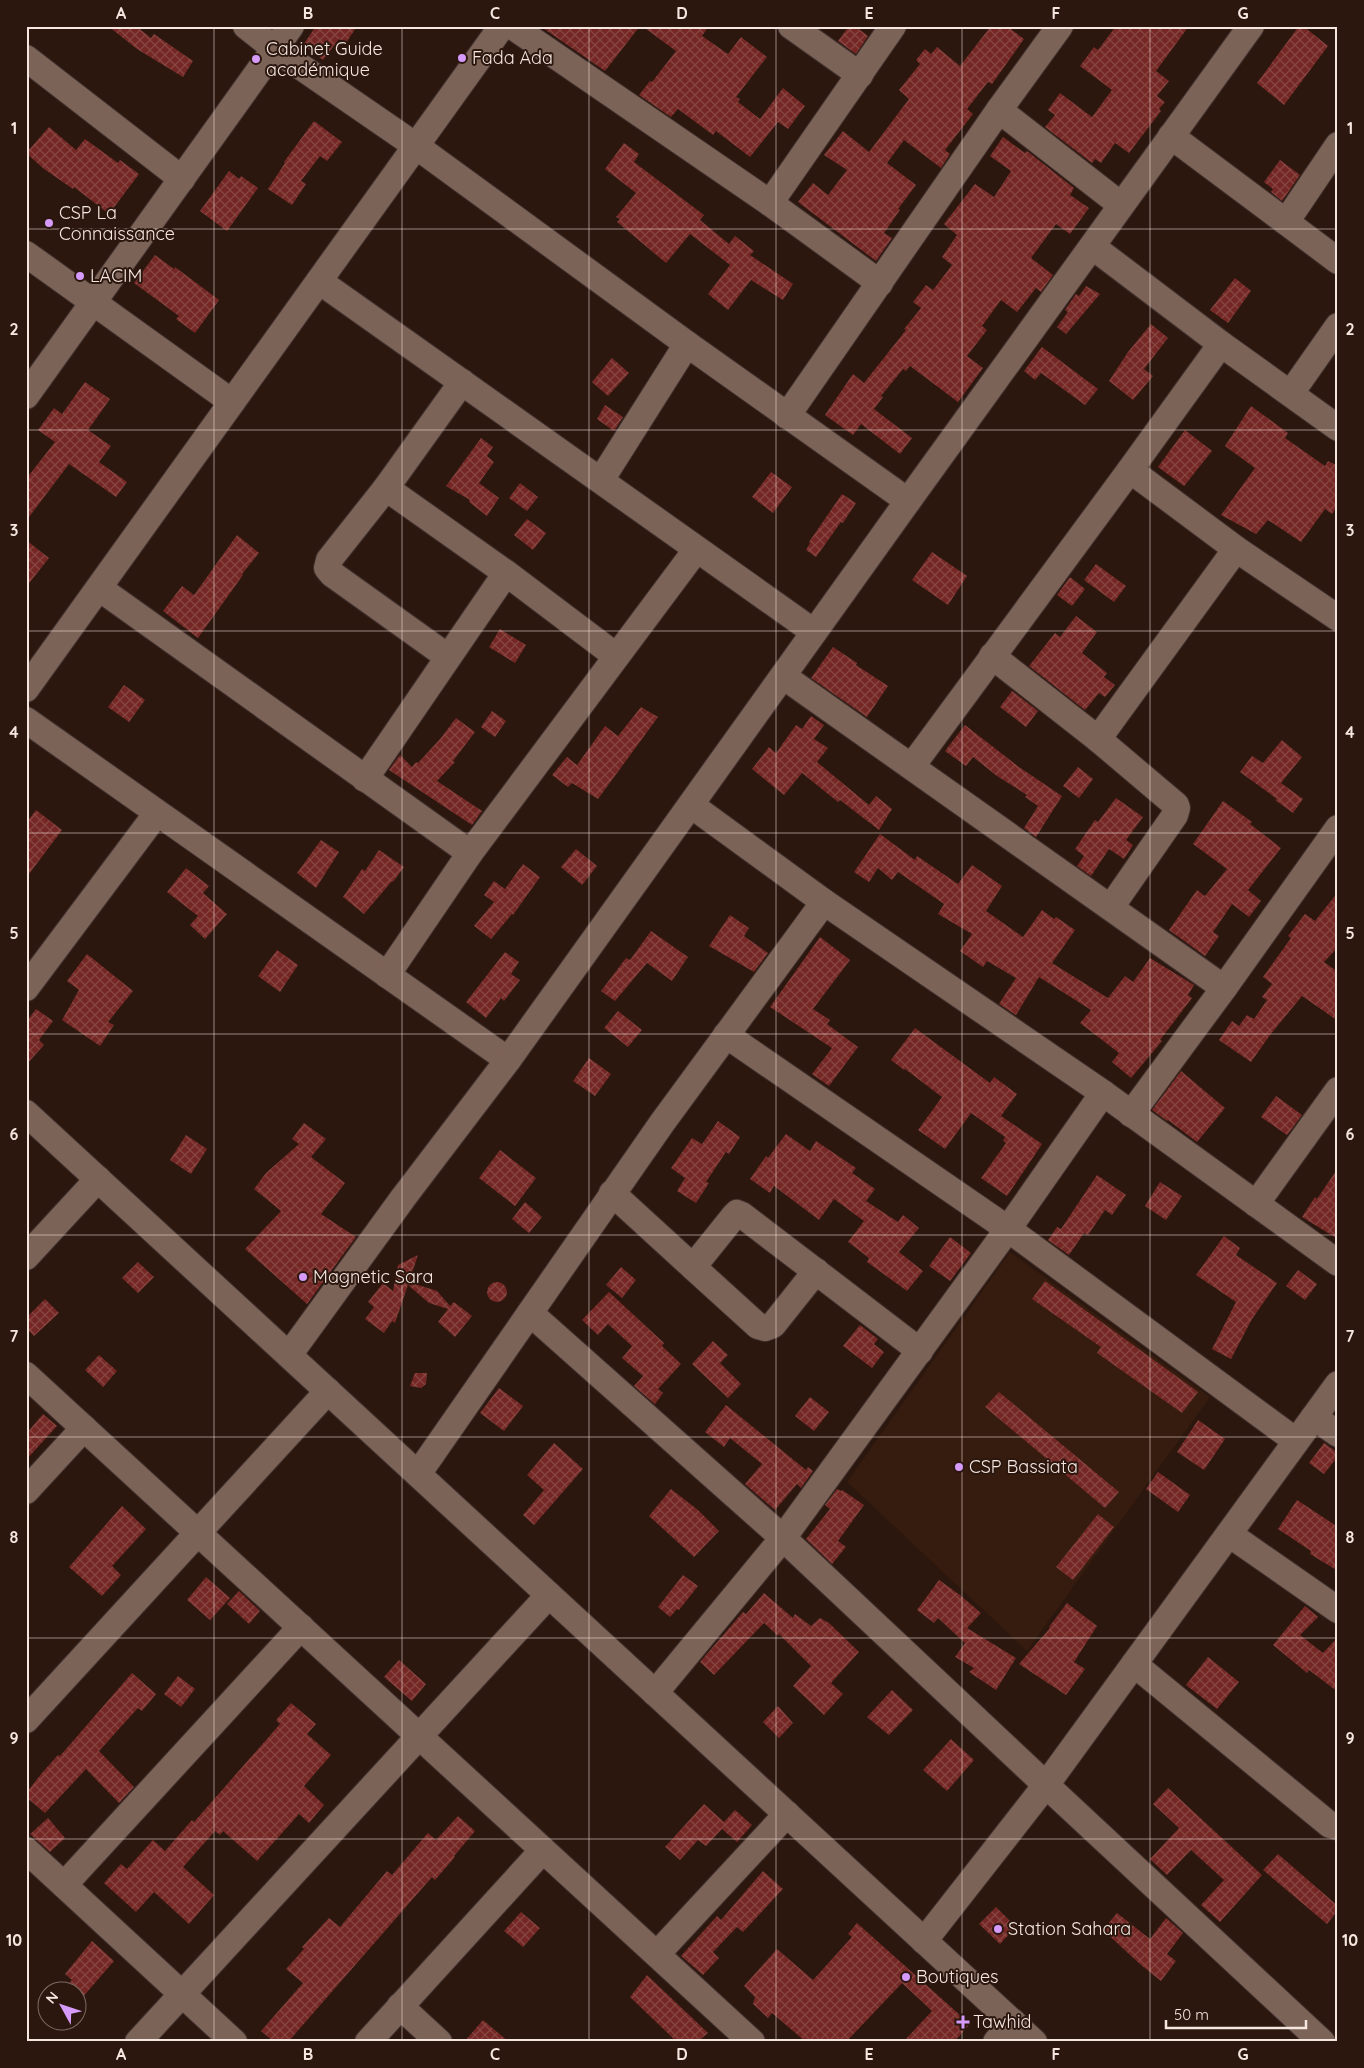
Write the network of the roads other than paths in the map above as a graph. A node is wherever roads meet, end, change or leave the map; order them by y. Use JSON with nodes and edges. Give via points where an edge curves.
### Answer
{"nodes":[{"id":1,"x":246,"y":26,"type":"edge"},
{"id":2,"x":291,"y":26,"type":"edge"},
{"id":3,"x":502,"y":26,"type":"edge"},
{"id":4,"x":512,"y":26,"type":"edge"},
{"id":5,"x":791,"y":26,"type":"edge"},
{"id":6,"x":893,"y":26,"type":"edge"},
{"id":7,"x":1060,"y":26,"type":"edge"},
{"id":8,"x":1251,"y":26,"type":"edge"},
{"id":9,"x":275,"y":49,"type":"junction"},
{"id":10,"x":26,"y":58,"type":"edge"},
{"id":11,"x":860,"y":75,"type":"junction"},
{"id":12,"x":999,"y":110,"type":"junction"},
{"id":13,"x":1171,"y":136,"type":"junction"},
{"id":14,"x":1338,"y":145,"type":"edge"},
{"id":15,"x":416,"y":146,"type":"junction"},
{"id":16,"x":182,"y":178,"type":"junction"},
{"id":17,"x":770,"y":203,"type":"junction"},
{"id":18,"x":1121,"y":205,"type":"junction"},
{"id":19,"x":1286,"y":222,"type":"junction"},
{"id":20,"x":1093,"y":247,"type":"junction"},
{"id":21,"x":26,"y":254,"type":"edge"},
{"id":22,"x":1338,"y":261,"type":"edge"},
{"id":23,"x":319,"y":281,"type":"junction"},
{"id":24,"x":880,"y":283,"type":"junction"},
{"id":25,"x":94,"y":302,"type":"junction"},
{"id":26,"x":1338,"y":326,"type":"edge"},
{"id":27,"x":687,"y":344,"type":"junction"},
{"id":28,"x":1221,"y":344,"type":"junction"},
{"id":29,"x":462,"y":382,"type":"junction"},
{"id":30,"x":1291,"y":393,"type":"junction"},
{"id":31,"x":26,"y":396,"type":"edge"},
{"id":32,"x":232,"y":402,"type":"junction"},
{"id":33,"x":788,"y":416,"type":"junction"},
{"id":34,"x":1338,"y":428,"type":"edge"},
{"id":35,"x":1130,"y":470,"type":"junction"},
{"id":36,"x":601,"y":480,"type":"junction"},
{"id":37,"x":386,"y":488,"type":"junction"},
{"id":38,"x":908,"y":501,"type":"junction"},
{"id":39,"x":1236,"y":549,"type":"junction"},
{"id":40,"x":696,"y":550,"type":"junction"},
{"id":41,"x":506,"y":573,"type":"junction"},
{"id":42,"x":99,"y":588,"type":"junction"},
{"id":43,"x":1338,"y":618,"type":"edge"},
{"id":44,"x":814,"y":632,"type":"junction"},
{"id":45,"x":448,"y":656,"type":"junction"},
{"id":46,"x":616,"y":656,"type":"junction"},
{"id":47,"x":992,"y":656,"type":"junction"},
{"id":48,"x":31,"y":674,"type":"edge"},
{"id":49,"x":784,"y":676,"type":"junction"},
{"id":50,"x":26,"y":720,"type":"edge"},
{"id":51,"x":1098,"y":739,"type":"junction"},
{"id":52,"x":912,"y":766,"type":"junction"},
{"id":53,"x":365,"y":779,"type":"junction"},
{"id":54,"x":691,"y":805,"type":"junction"},
{"id":55,"x":157,"y":812,"type":"junction"},
{"id":56,"x":1338,"y":828,"type":"edge"},
{"id":57,"x":470,"y":853,"type":"junction"},
{"id":58,"x":824,"y":902,"type":"junction"},
{"id":59,"x":1111,"y":907,"type":"junction"},
{"id":60,"x":387,"y":974,"type":"junction"},
{"id":61,"x":26,"y":988,"type":"edge"},
{"id":62,"x":1224,"y":988,"type":"junction"},
{"id":63,"x":726,"y":1035,"type":"junction"},
{"id":64,"x":508,"y":1060,"type":"junction"},
{"id":65,"x":1338,"y":1090,"type":"edge"},
{"id":66,"x":1103,"y":1094,"type":"junction"},
{"id":67,"x":26,"y":1113,"type":"edge"},
{"id":68,"x":1131,"y":1114,"type":"junction"},
{"id":69,"x":98,"y":1179,"type":"junction"},
{"id":70,"x":612,"y":1193,"type":"junction"},
{"id":71,"x":1256,"y":1204,"type":"junction"},
{"id":72,"x":1008,"y":1229,"type":"junction"},
{"id":73,"x":26,"y":1257,"type":"edge"},
{"id":74,"x":1338,"y":1263,"type":"edge"},
{"id":75,"x":693,"y":1268,"type":"junction"},
{"id":76,"x":816,"y":1271,"type":"junction"},
{"id":77,"x":530,"y":1313,"type":"junction"},
{"id":78,"x":920,"y":1351,"type":"junction"},
{"id":79,"x":289,"y":1355,"type":"junction"},
{"id":80,"x":26,"y":1375,"type":"edge"},
{"id":81,"x":1338,"y":1384,"type":"edge"},
{"id":82,"x":328,"y":1391,"type":"junction"},
{"id":83,"x":1314,"y":1417,"type":"junction"},
{"id":84,"x":84,"y":1428,"type":"junction"},
{"id":85,"x":1338,"y":1434,"type":"edge"},
{"id":86,"x":1296,"y":1441,"type":"junction"},
{"id":87,"x":418,"y":1474,"type":"junction"},
{"id":88,"x":26,"y":1491,"type":"edge"},
{"id":89,"x":198,"y":1532,"type":"junction"},
{"id":90,"x":1229,"y":1534,"type":"junction"},
{"id":91,"x":784,"y":1538,"type":"junction"},
{"id":92,"x":549,"y":1595,"type":"junction"},
{"id":93,"x":1338,"y":1610,"type":"edge"},
{"id":94,"x":301,"y":1628,"type":"junction"},
{"id":95,"x":1134,"y":1664,"type":"junction"},
{"id":96,"x":655,"y":1693,"type":"junction"},
{"id":97,"x":26,"y":1720,"type":"edge"},
{"id":98,"x":419,"y":1736,"type":"junction"},
{"id":99,"x":1046,"y":1785,"type":"junction"},
{"id":100,"x":787,"y":1814,"type":"junction"},
{"id":101,"x":1338,"y":1827,"type":"edge"},
{"id":102,"x":26,"y":1850,"type":"edge"},
{"id":103,"x":544,"y":1850,"type":"junction"},
{"id":104,"x":64,"y":1885,"type":"junction"},
{"id":105,"x":924,"y":1941,"type":"junction"},
{"id":106,"x":657,"y":1954,"type":"junction"},
{"id":107,"x":182,"y":1994,"type":"junction"},
{"id":108,"x":400,"y":2006,"type":"junction"},
{"id":109,"x":1013,"y":2022,"type":"junction"},
{"id":110,"x":138,"y":2042,"type":"edge"},
{"id":111,"x":234,"y":2042,"type":"edge"},
{"id":112,"x":368,"y":2042,"type":"edge"},
{"id":113,"x":439,"y":2042,"type":"edge"},
{"id":114,"x":752,"y":2042,"type":"edge"},
{"id":115,"x":996,"y":2042,"type":"edge"},
{"id":116,"x":1034,"y":2042,"type":"edge"},
{"id":117,"x":1322,"y":2042,"type":"edge"}],
"edges":[{"from":1,"to":9,"type":"street"},
{"from":2,"to":9,"type":"street"},
{"from":3,"to":15,"type":"street"},
{"from":4,"to":17,"type":"street"},
{"from":5,"to":11,"type":"street"},
{"from":6,"to":11,"type":"street"},
{"from":7,"to":12,"type":"street"},
{"from":8,"to":13,"type":"street"},
{"from":9,"to":15,"type":"street"},
{"from":9,"to":16,"type":"street"},
{"from":10,"to":16,"type":"street"},
{"from":11,"to":17,"type":"street"},
{"from":12,"to":18,"type":"street"},
{"from":12,"to":24,"type":"street"},
{"from":13,"to":18,"type":"street"},
{"from":13,"to":19,"type":"street"},
{"from":14,"to":19,"type":"street"},
{"from":15,"to":23,"type":"street"},
{"from":15,"to":27,"type":"street"},
{"from":16,"to":25,"type":"street"},
{"from":17,"to":24,"type":"street"},
{"from":18,"to":20,"type":"street"},
{"from":19,"to":22,"type":"street"},
{"from":20,"to":28,"type":"street"},
{"from":20,"to":38,"type":"street"},
{"from":21,"to":25,"type":"street"},
{"from":23,"to":29,"type":"street"},
{"from":23,"to":32,"type":"street"},
{"from":24,"to":33,"type":"street"},
{"from":25,"to":31,"type":"street"},
{"from":25,"to":32,"type":"street"},
{"from":26,"to":30,"type":"street"},
{"from":27,"to":33,"type":"street"},
{"from":27,"to":36,"type":"street"},
{"from":28,"to":30,"type":"street"},
{"from":28,"to":35,"type":"street"},
{"from":29,"to":36,"type":"street"},
{"from":29,"to":37,"type":"street"},
{"from":30,"to":34,"type":"street"},
{"from":32,"to":42,"type":"street"},
{"from":33,"to":38,"type":"street"},
{"from":35,"to":39,"type":"street"},
{"from":35,"to":47,"type":"street"},
{"from":36,"to":40,"type":"street"},
{"from":37,"to":41,"type":"street"},
{"from":37,"to":45,"type":"street","via":[[329,560],[327,568]]},
{"from":38,"to":44,"type":"street"},
{"from":39,"to":43,"type":"street"},
{"from":39,"to":51,"type":"street"},
{"from":40,"to":44,"type":"street"},
{"from":40,"to":46,"type":"street"},
{"from":41,"to":45,"type":"street"},
{"from":41,"to":46,"type":"street"},
{"from":42,"to":48,"type":"street"},
{"from":42,"to":53,"type":"street"},
{"from":44,"to":49,"type":"street"},
{"from":45,"to":53,"type":"street"},
{"from":46,"to":57,"type":"street"},
{"from":47,"to":51,"type":"street"},
{"from":47,"to":52,"type":"street"},
{"from":49,"to":52,"type":"street"},
{"from":49,"to":54,"type":"street"},
{"from":50,"to":55,"type":"street"},
{"from":51,"to":59,"type":"street","via":[[1173,801],[1177,808]]},
{"from":52,"to":59,"type":"street"},
{"from":53,"to":57,"type":"street"},
{"from":54,"to":58,"type":"street"},
{"from":54,"to":64,"type":"street"},
{"from":55,"to":60,"type":"street"},
{"from":55,"to":61,"type":"street"},
{"from":56,"to":62,"type":"street"},
{"from":57,"to":60,"type":"street"},
{"from":58,"to":63,"type":"street"},
{"from":58,"to":66,"type":"street"},
{"from":59,"to":62,"type":"street"},
{"from":60,"to":64,"type":"street"},
{"from":62,"to":68,"type":"street"},
{"from":63,"to":70,"type":"street"},
{"from":63,"to":72,"type":"street"},
{"from":64,"to":79,"type":"street"},
{"from":65,"to":71,"type":"street"},
{"from":66,"to":68,"type":"street"},
{"from":66,"to":72,"type":"street"},
{"from":67,"to":69,"type":"street"},
{"from":68,"to":71,"type":"street"},
{"from":69,"to":73,"type":"street"},
{"from":69,"to":79,"type":"street"},
{"from":70,"to":75,"type":"street"},
{"from":70,"to":77,"type":"street"},
{"from":71,"to":74,"type":"street"},
{"from":72,"to":78,"type":"street"},
{"from":72,"to":86,"type":"street"},
{"from":75,"to":76,"type":"street","via":[[737,1214]]},
{"from":75,"to":76,"type":"street","via":[[758,1326],[765,1328],[773,1325]]},
{"from":76,"to":78,"type":"street"},
{"from":77,"to":87,"type":"street"},
{"from":77,"to":91,"type":"street"},
{"from":78,"to":91,"type":"street"},
{"from":79,"to":82,"type":"street"},
{"from":80,"to":84,"type":"street"},
{"from":81,"to":83,"type":"street"},
{"from":82,"to":87,"type":"street"},
{"from":82,"to":89,"type":"street"},
{"from":83,"to":85,"type":"street"},
{"from":83,"to":86,"type":"street"},
{"from":84,"to":88,"type":"street"},
{"from":84,"to":89,"type":"street"},
{"from":86,"to":90,"type":"street"},
{"from":87,"to":92,"type":"street"},
{"from":89,"to":94,"type":"street"},
{"from":89,"to":97,"type":"street"},
{"from":90,"to":93,"type":"street"},
{"from":90,"to":95,"type":"street"},
{"from":91,"to":96,"type":"street"},
{"from":91,"to":99,"type":"street"},
{"from":92,"to":96,"type":"street"},
{"from":92,"to":98,"type":"street"},
{"from":94,"to":98,"type":"street"},
{"from":94,"to":104,"type":"street"},
{"from":95,"to":99,"type":"street"},
{"from":95,"to":101,"type":"street","via":[[1330,1825]]},
{"from":96,"to":100,"type":"street"},
{"from":98,"to":103,"type":"street"},
{"from":98,"to":107,"type":"street"},
{"from":99,"to":105,"type":"street"},
{"from":99,"to":117,"type":"street"},
{"from":100,"to":105,"type":"street"},
{"from":100,"to":106,"type":"street"},
{"from":102,"to":104,"type":"street"},
{"from":103,"to":106,"type":"street"},
{"from":103,"to":108,"type":"street"},
{"from":104,"to":107,"type":"street"},
{"from":105,"to":109,"type":"street"},
{"from":106,"to":114,"type":"street"},
{"from":107,"to":110,"type":"street"},
{"from":107,"to":111,"type":"street"},
{"from":108,"to":112,"type":"street"},
{"from":108,"to":113,"type":"street"},
{"from":109,"to":115,"type":"street"},
{"from":109,"to":116,"type":"street"}]}
